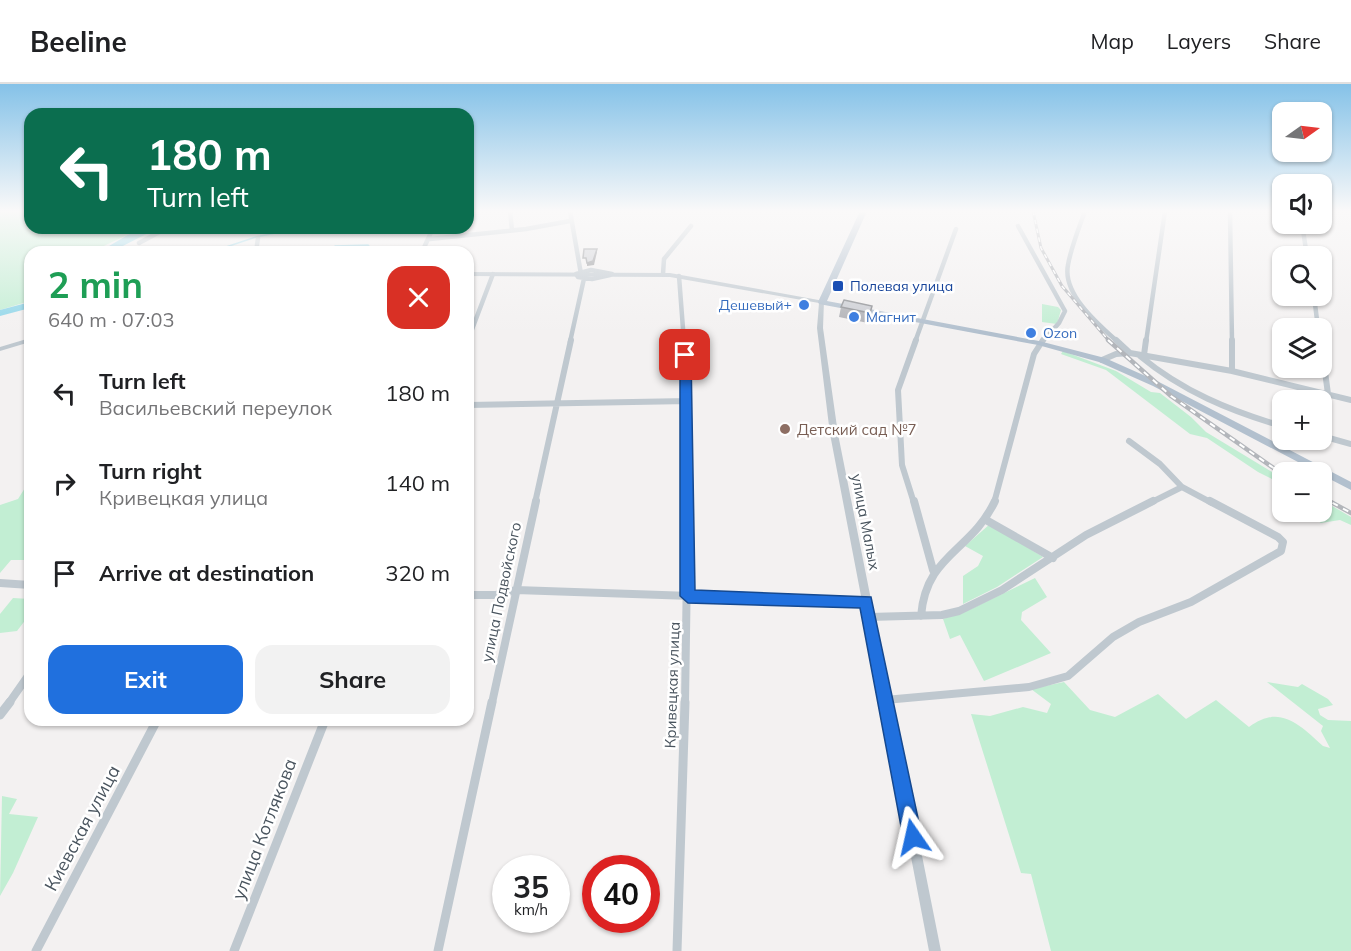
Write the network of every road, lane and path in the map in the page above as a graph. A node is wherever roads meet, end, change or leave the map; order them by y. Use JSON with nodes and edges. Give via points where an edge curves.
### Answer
{"nodes":[{"id":1,"x":577,"y":251,"type":"edge"},
{"id":2,"x":670,"y":251,"type":"edge"},
{"id":3,"x":846,"y":251,"type":"edge"},
{"id":4,"x":948,"y":251,"type":"edge"},
{"id":5,"x":1031,"y":251,"type":"edge"},
{"id":6,"x":1072,"y":251,"type":"edge"},
{"id":7,"x":1158,"y":251,"type":"edge"},
{"id":8,"x":1230,"y":251,"type":"edge"},
{"id":9,"x":474,"y":274,"type":"edge"},
{"id":10,"x":493,"y":274,"type":"junction"},
{"id":11,"x":582,"y":274,"type":"junction"},
{"id":12,"x":663,"y":274,"type":"junction"},
{"id":13,"x":680,"y":276,"type":"junction"},
{"id":14,"x":822,"y":302,"type":"junction"},
{"id":15,"x":923,"y":321,"type":"junction"},
{"id":16,"x":474,"y":324,"type":"edge"},
{"id":17,"x":24,"y":342,"type":"edge"},
{"id":18,"x":1039,"y":343,"type":"junction"},
{"id":19,"x":0,"y":349,"type":"edge"},
{"id":20,"x":1130,"y":353,"type":"junction"},
{"id":21,"x":1141,"y":355,"type":"junction"},
{"id":22,"x":1102,"y":360,"type":"junction"},
{"id":23,"x":1232,"y":371,"type":"junction"},
{"id":24,"x":1311,"y":390,"type":"edge"},
{"id":25,"x":1332,"y":395,"type":"edge"},
{"id":26,"x":1351,"y":400,"type":"edge"},
{"id":27,"x":688,"y":401,"type":"junction"},
{"id":28,"x":556,"y":403,"type":"junction"},
{"id":29,"x":474,"y":405,"type":"edge"},
{"id":30,"x":1272,"y":423,"type":"edge"},
{"id":31,"x":1332,"y":439,"type":"edge"},
{"id":32,"x":1129,"y":441,"type":"dead end"},
{"id":33,"x":1351,"y":444,"type":"edge"},
{"id":34,"x":1351,"y":486,"type":"edge"},
{"id":35,"x":1182,"y":487,"type":"junction"},
{"id":36,"x":986,"y":520,"type":"junction"},
{"id":37,"x":1053,"y":558,"type":"junction"},
{"id":38,"x":933,"y":570,"type":"junction"},
{"id":39,"x":0,"y":583,"type":"edge"},
{"id":40,"x":24,"y":585,"type":"edge"},
{"id":41,"x":516,"y":590,"type":"junction"},
{"id":42,"x":474,"y":595,"type":"edge"},
{"id":43,"x":688,"y":596,"type":"junction"},
{"id":44,"x":866,"y":602,"type":"junction"},
{"id":45,"x":921,"y":616,"type":"junction"},
{"id":46,"x":869,"y":617,"type":"junction"},
{"id":47,"x":24,"y":682,"type":"edge"},
{"id":48,"x":885,"y":700,"type":"junction"},
{"id":49,"x":0,"y":716,"type":"edge"},
{"id":50,"x":154,"y":726,"type":"edge"},
{"id":51,"x":323,"y":726,"type":"edge"},
{"id":52,"x":36,"y":951,"type":"edge"},
{"id":53,"x":234,"y":951,"type":"edge"},
{"id":54,"x":438,"y":951,"type":"edge"},
{"id":55,"x":677,"y":951,"type":"edge"},
{"id":56,"x":935,"y":951,"type":"edge"}],
"edges":[{"from":1,"to":11,"type":"street"},
{"from":2,"to":12,"type":"street","via":[[664,259]]},
{"from":3,"to":14,"type":"main road","name":"улица Малых"},
{"from":4,"to":15,"type":"street"},
{"from":5,"to":18,"type":"street","via":[[1065,311],[1059,327]]},
{"from":6,"to":20,"type":"street","via":[[1067,274],[1089,312]]},
{"from":7,"to":21,"type":"street"},
{"from":8,"to":23,"type":"street"},
{"from":9,"to":10,"type":"street"},
{"from":10,"to":11,"type":"street"},
{"from":10,"to":16,"type":"street"},
{"from":11,"to":12,"type":"street"},
{"from":11,"to":28,"type":"street","name":"улица Подвойского"},
{"from":12,"to":13,"type":"street"},
{"from":13,"to":14,"type":"street"},
{"from":13,"to":27,"type":"street","name":"Кривецкая улица"},
{"from":14,"to":15,"type":"main road"},
{"from":14,"to":44,"type":"street","name":"улица Малых","via":[[820,328],[825,371]]},
{"from":15,"to":18,"type":"main road"},
{"from":15,"to":38,"type":"street","via":[[901,376],[897,405],[902,465]]},
{"from":17,"to":19,"type":"street"},
{"from":18,"to":22,"type":"main road"},
{"from":18,"to":36,"type":"street","via":[[997,498]]},
{"from":20,"to":21,"type":"street"},
{"from":20,"to":22,"type":"street"},
{"from":21,"to":23,"type":"street"},
{"from":21,"to":30,"type":"street","via":[[1210,400]]},
{"from":22,"to":34,"type":"main road"},
{"from":23,"to":24,"type":"street"},
{"from":25,"to":26,"type":"street"},
{"from":27,"to":28,"type":"street"},
{"from":27,"to":43,"type":"street","name":"Кривецкая улица"},
{"from":28,"to":29,"type":"street"},
{"from":28,"to":41,"type":"street","name":"улица Подвойского"},
{"from":31,"to":33,"type":"street"},
{"from":32,"to":35,"type":"street"},
{"from":35,"to":37,"type":"street","via":[[1086,535]]},
{"from":35,"to":48,"type":"street","via":[[1283,542],[1281,551],[1191,602],[1139,622],[1113,637],[1068,676],[1029,687]]},
{"from":36,"to":37,"type":"street"},
{"from":36,"to":38,"type":"street"},
{"from":37,"to":45,"type":"street","via":[[959,611]]},
{"from":38,"to":45,"type":"street","via":[[924,586]]},
{"from":39,"to":40,"type":"street"},
{"from":41,"to":42,"type":"street"},
{"from":41,"to":43,"type":"street"},
{"from":41,"to":54,"type":"street","name":"улица Подвойского"},
{"from":43,"to":44,"type":"street"},
{"from":43,"to":55,"type":"street","name":"Кривецкая улица"},
{"from":44,"to":46,"type":"street","name":"улица Малых"},
{"from":45,"to":46,"type":"street"},
{"from":46,"to":48,"type":"street","name":"улица Малых"},
{"from":47,"to":49,"type":"street"},
{"from":48,"to":56,"type":"street","name":"улица Малых"},
{"from":50,"to":52,"type":"street","name":"Киевская улица"},
{"from":51,"to":53,"type":"street","name":"улица Котлякова"}]}
